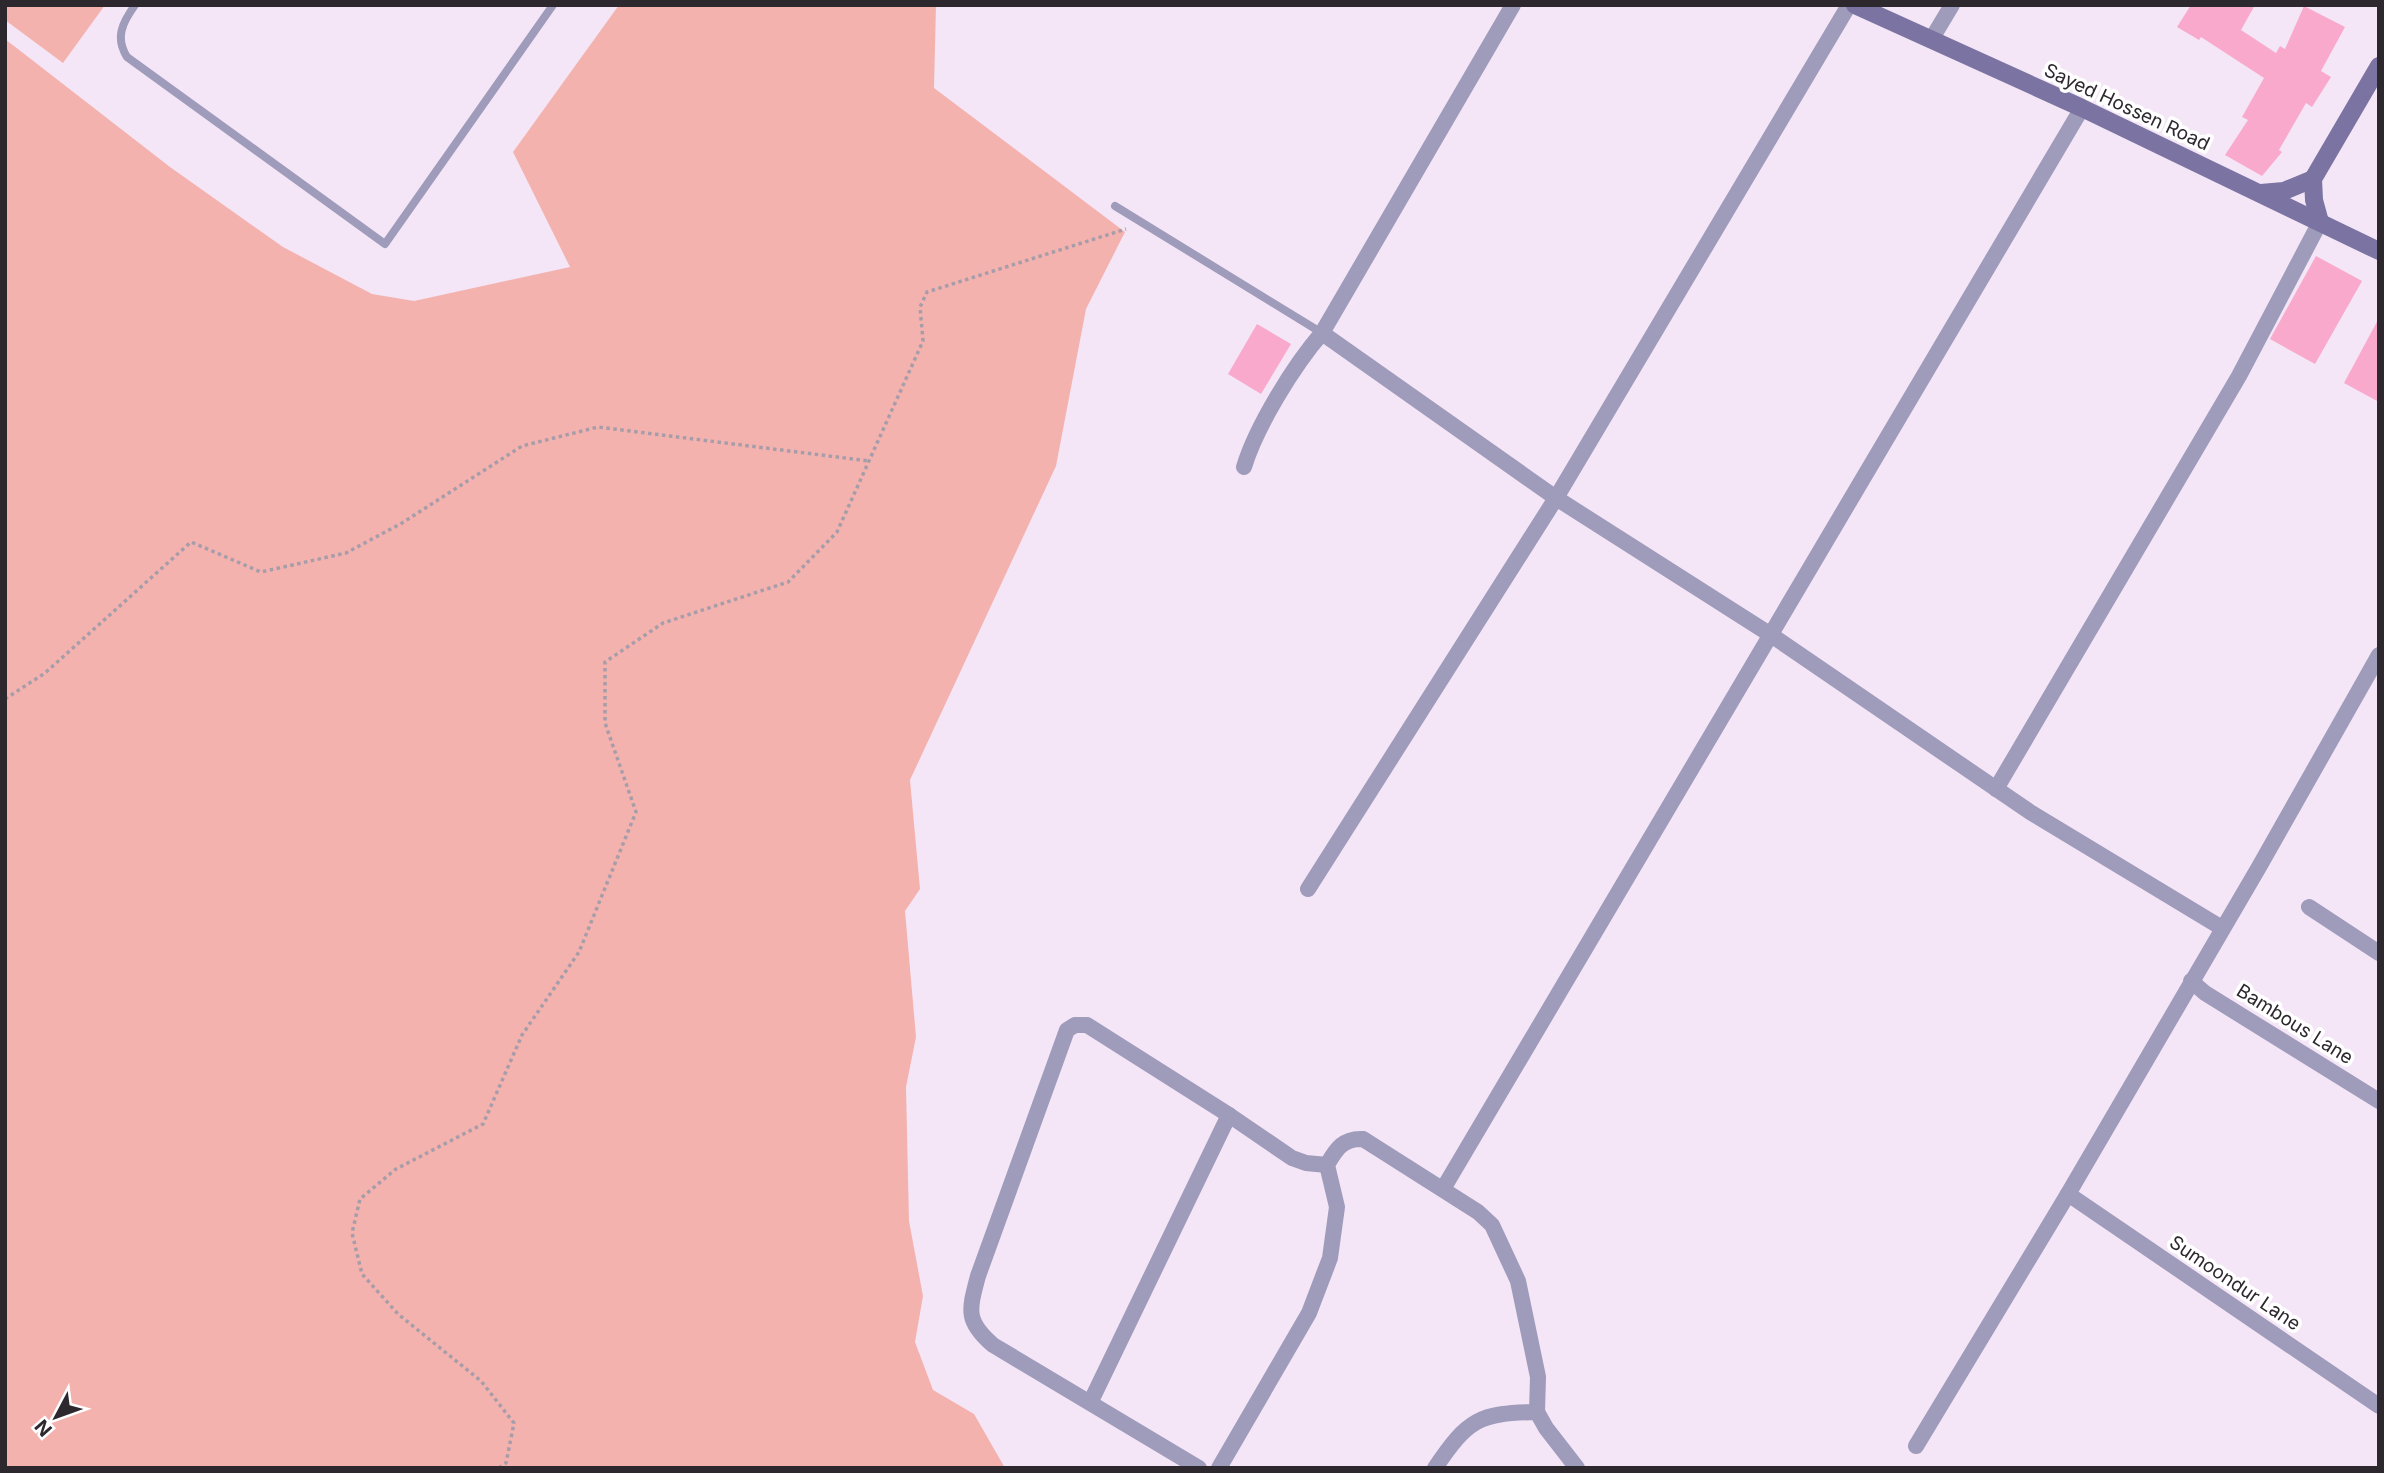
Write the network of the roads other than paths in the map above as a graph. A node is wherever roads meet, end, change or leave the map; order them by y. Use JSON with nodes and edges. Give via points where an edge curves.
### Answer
{"nodes":[{"id":1,"x":135,"y":5,"type":"edge"},
{"id":2,"x":552,"y":5,"type":"edge"},
{"id":3,"x":1513,"y":5,"type":"edge"},
{"id":4,"x":1849,"y":5,"type":"edge"},
{"id":5,"x":1855,"y":5,"type":"edge"},
{"id":6,"x":1952,"y":6,"type":"edge"},
{"id":7,"x":1931,"y":40,"type":"junction"},
{"id":8,"x":2379,"y":66,"type":"edge"},
{"id":9,"x":2082,"y":108,"type":"junction"},
{"id":10,"x":2313,"y":179,"type":"junction"},
{"id":11,"x":2257,"y":193,"type":"junction"},
{"id":12,"x":1115,"y":206,"type":"dead end"},
{"id":13,"x":2320,"y":222,"type":"junction"},
{"id":14,"x":2379,"y":251,"type":"edge"},
{"id":15,"x":1322,"y":333,"type":"junction"},
{"id":16,"x":1244,"y":467,"type":"dead end"},
{"id":17,"x":1556,"y":498,"type":"junction"},
{"id":18,"x":1771,"y":635,"type":"junction"},
{"id":19,"x":2379,"y":655,"type":"edge"},
{"id":20,"x":1996,"y":789,"type":"junction"},
{"id":21,"x":1308,"y":890,"type":"dead end"},
{"id":22,"x":2309,"y":907,"type":"dead end"},
{"id":23,"x":2222,"y":928,"type":"junction"},
{"id":24,"x":2379,"y":953,"type":"edge"},
{"id":25,"x":2191,"y":981,"type":"junction"},
{"id":26,"x":2379,"y":1101,"type":"edge"},
{"id":27,"x":1229,"y":1115,"type":"junction"},
{"id":28,"x":1327,"y":1165,"type":"junction"},
{"id":29,"x":1443,"y":1189,"type":"junction"},
{"id":30,"x":2068,"y":1194,"type":"junction"},
{"id":31,"x":1091,"y":1401,"type":"junction"},
{"id":32,"x":2379,"y":1406,"type":"edge"},
{"id":33,"x":1537,"y":1412,"type":"junction"},
{"id":34,"x":1916,"y":1446,"type":"dead end"},
{"id":35,"x":1199,"y":1468,"type":"edge"},
{"id":36,"x":1219,"y":1468,"type":"edge"},
{"id":37,"x":1435,"y":1468,"type":"edge"},
{"id":38,"x":1577,"y":1468,"type":"edge"}],
"edges":[{"from":1,"to":2,"type":"lane","via":[[119,34],[127,57],[385,244]]},
{"from":3,"to":15,"type":"street"},
{"from":4,"to":17,"type":"street"},
{"from":5,"to":7,"type":"main road","name":"Sayed Hossen Road"},
{"from":6,"to":7,"type":"street"},
{"from":7,"to":9,"type":"main road","name":"Sayed Hossen Road"},
{"from":8,"to":10,"type":"main road"},
{"from":9,"to":11,"type":"main road","name":"Sayed Hossen Road"},
{"from":9,"to":18,"type":"street"},
{"from":10,"to":11,"type":"main road","via":[[2284,191]]},
{"from":10,"to":13,"type":"main road"},
{"from":11,"to":13,"type":"main road","name":"Sayed Hossen Road"},
{"from":12,"to":15,"type":"lane"},
{"from":13,"to":14,"type":"main road","name":"Sayed Hossen Road"},
{"from":13,"to":20,"type":"street","via":[[2239,376]]},
{"from":15,"to":16,"type":"street","via":[[1304,353],[1250,446]]},
{"from":15,"to":17,"type":"street"},
{"from":17,"to":18,"type":"street"},
{"from":17,"to":21,"type":"street"},
{"from":18,"to":20,"type":"street"},
{"from":18,"to":29,"type":"street"},
{"from":19,"to":23,"type":"street"},
{"from":20,"to":23,"type":"street"},
{"from":22,"to":24,"type":"street"},
{"from":23,"to":25,"type":"street"},
{"from":25,"to":26,"type":"street","name":"Bambous Lane"},
{"from":25,"to":30,"type":"street"},
{"from":27,"to":28,"type":"street","via":[[1292,1158]]},
{"from":27,"to":31,"type":"street"},
{"from":27,"to":31,"type":"street","via":[[1087,1025],[1067,1030],[978,1276],[971,1316],[976,1331],[993,1345]]},
{"from":28,"to":29,"type":"street","via":[[1344,1142],[1363,1139]]},
{"from":28,"to":36,"type":"street","via":[[1337,1207],[1330,1258],[1309,1313]]},
{"from":29,"to":33,"type":"street","via":[[1492,1225],[1505,1249],[1518,1281],[1538,1377]]},
{"from":30,"to":32,"type":"street","name":"Sumoondur Lane"},
{"from":30,"to":34,"type":"street"},
{"from":31,"to":35,"type":"street"},
{"from":33,"to":37,"type":"street","via":[[1492,1414],[1481,1419],[1461,1433]]},
{"from":33,"to":38,"type":"street"}]}
